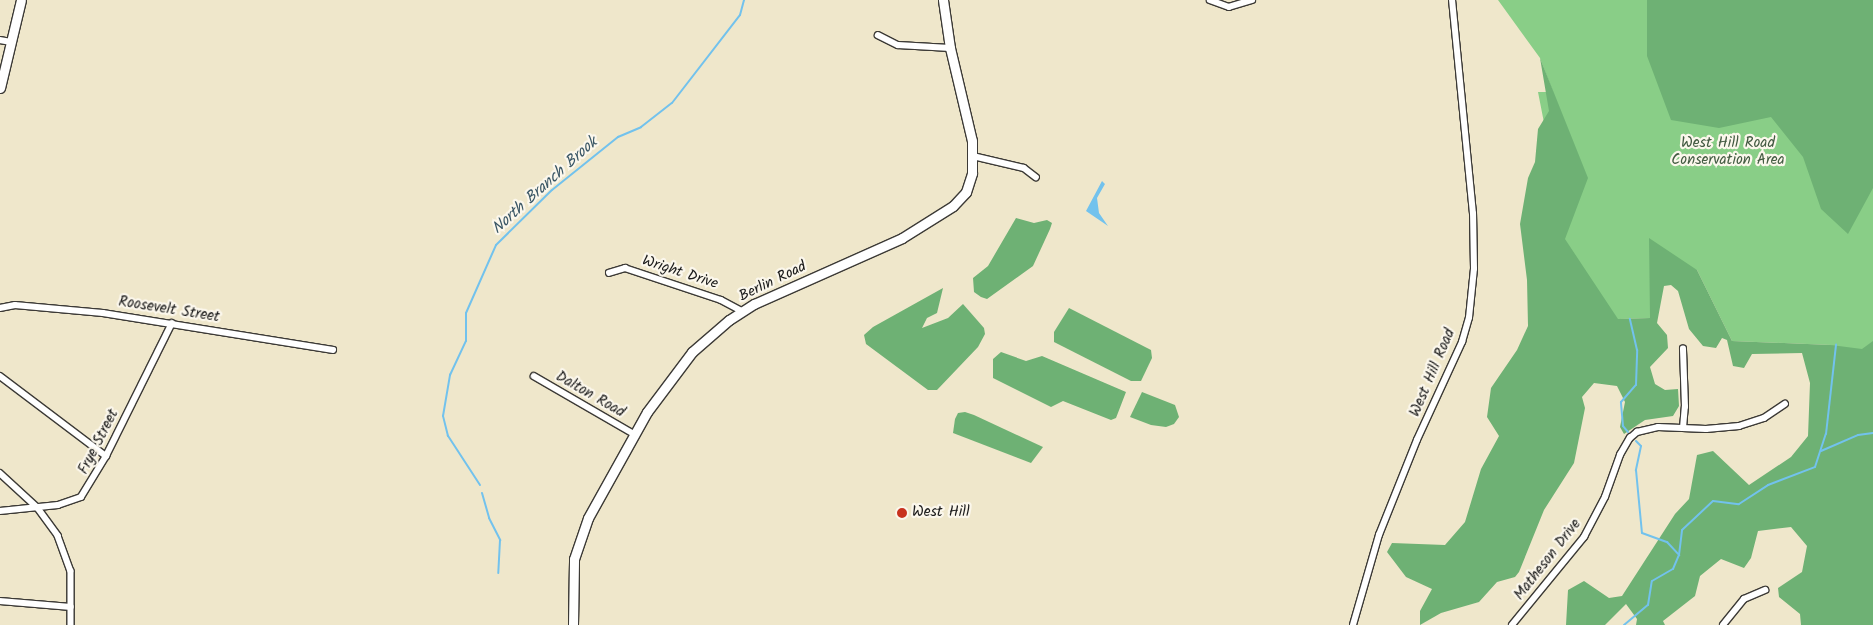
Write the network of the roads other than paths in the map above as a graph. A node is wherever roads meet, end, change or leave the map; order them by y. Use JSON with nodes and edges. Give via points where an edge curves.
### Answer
{"nodes":[{"id":1,"x":21,"y":0,"type":"edge"},
{"id":2,"x":943,"y":0,"type":"edge"},
{"id":3,"x":1210,"y":0,"type":"edge"},
{"id":4,"x":1252,"y":0,"type":"edge"},
{"id":5,"x":1452,"y":0,"type":"edge"},
{"id":6,"x":878,"y":35,"type":"dead end"},
{"id":7,"x":0,"y":40,"type":"edge"},
{"id":8,"x":11,"y":42,"type":"junction"},
{"id":9,"x":950,"y":48,"type":"junction"},
{"id":10,"x":0,"y":88,"type":"edge"},
{"id":11,"x":973,"y":156,"type":"junction"},
{"id":12,"x":1036,"y":177,"type":"dead end"},
{"id":13,"x":610,"y":274,"type":"dead end"},
{"id":14,"x":0,"y":308,"type":"edge"},
{"id":15,"x":742,"y":311,"type":"junction"},
{"id":16,"x":172,"y":323,"type":"junction"},
{"id":17,"x":1683,"y":349,"type":"dead end"},
{"id":18,"x":333,"y":350,"type":"dead end"},
{"id":19,"x":0,"y":376,"type":"edge"},
{"id":20,"x":534,"y":376,"type":"dead end"},
{"id":21,"x":1785,"y":404,"type":"dead end"},
{"id":22,"x":1683,"y":428,"type":"junction"},
{"id":23,"x":634,"y":434,"type":"junction"},
{"id":24,"x":106,"y":456,"type":"junction"},
{"id":25,"x":0,"y":473,"type":"edge"},
{"id":26,"x":38,"y":508,"type":"junction"},
{"id":27,"x":0,"y":511,"type":"edge"},
{"id":28,"x":1766,"y":590,"type":"dead end"},
{"id":29,"x":0,"y":601,"type":"edge"},
{"id":30,"x":71,"y":607,"type":"junction"},
{"id":31,"x":71,"y":625,"type":"edge"},
{"id":32,"x":573,"y":625,"type":"edge"},
{"id":33,"x":1353,"y":625,"type":"edge"},
{"id":34,"x":1512,"y":625,"type":"edge"},
{"id":35,"x":1723,"y":625,"type":"edge"}],
"edges":[{"from":1,"to":8,"type":"street"},
{"from":2,"to":9,"type":"street","name":"Berlin Road"},
{"from":3,"to":4,"type":"street","via":[[1229,7]]},
{"from":5,"to":33,"type":"street","name":"West Hill Road","via":[[1474,214],[1474,269],[1469,318],[1462,342],[1417,440],[1379,535]]},
{"from":6,"to":9,"type":"street","via":[[898,45]]},
{"from":7,"to":8,"type":"street"},
{"from":8,"to":10,"type":"street"},
{"from":9,"to":11,"type":"street","name":"Berlin Road"},
{"from":11,"to":12,"type":"street","via":[[1024,168]]},
{"from":11,"to":15,"type":"street","name":"Berlin Road","via":[[966,192],[954,206],[934,220]]},
{"from":13,"to":15,"type":"street","name":"Wright Drive","via":[[625,268],[721,300]]},
{"from":14,"to":16,"type":"street","name":"Roosevelt Street","via":[[40,307]]},
{"from":15,"to":23,"type":"street","name":"Berlin Road","via":[[692,352],[664,386]]},
{"from":16,"to":18,"type":"street","name":"Roosevelt Street"},
{"from":16,"to":24,"type":"street","name":"Frye Street"},
{"from":17,"to":22,"type":"street","via":[[1686,407]]},
{"from":19,"to":24,"type":"street"},
{"from":20,"to":23,"type":"street","name":"Dalton Road"},
{"from":21,"to":22,"type":"street","name":"Matheson Drive","via":[[1764,418],[1739,426]]},
{"from":22,"to":34,"type":"street","name":"Matheson Drive","via":[[1647,429],[1630,438],[1584,537]]},
{"from":23,"to":32,"type":"street","name":"Berlin Road","via":[[598,496],[578,544],[572,579]]},
{"from":24,"to":26,"type":"street","name":"Frye Street","via":[[81,497]]},
{"from":25,"to":26,"type":"street"},
{"from":26,"to":27,"type":"street","name":"Frye Street"},
{"from":26,"to":30,"type":"street","via":[[50,523],[65,553],[71,571]]},
{"from":28,"to":35,"type":"street","via":[[1744,599]]},
{"from":29,"to":30,"type":"street"},
{"from":30,"to":31,"type":"street"}]}
